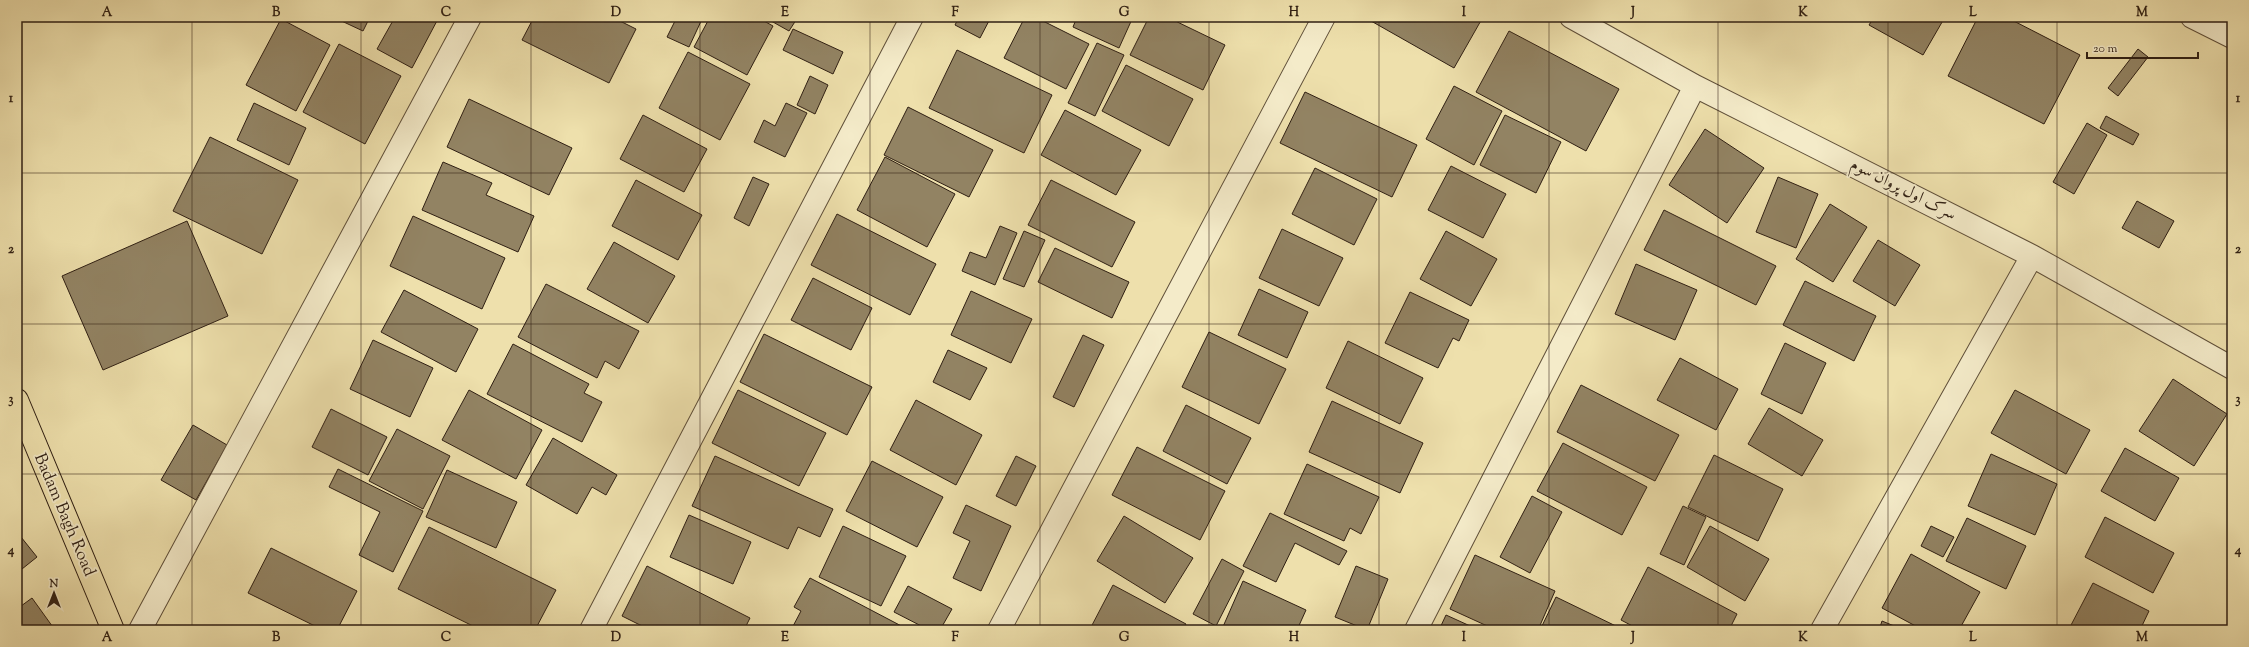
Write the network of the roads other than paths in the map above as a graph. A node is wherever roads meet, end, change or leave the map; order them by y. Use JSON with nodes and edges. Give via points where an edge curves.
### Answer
{"nodes":[{"id":1,"x":470,"y":17,"type":"edge"},
{"id":2,"x":912,"y":17,"type":"edge"},
{"id":3,"x":1324,"y":17,"type":"edge"},
{"id":4,"x":1571,"y":17,"type":"edge"},
{"id":5,"x":2203,"y":20,"type":"edge"},
{"id":6,"x":2232,"y":37,"type":"edge"},
{"id":7,"x":1695,"y":86,"type":"junction"},
{"id":8,"x":2032,"y":256,"type":"junction"},
{"id":9,"x":2232,"y":368,"type":"edge"},
{"id":10,"x":17,"y":400,"type":"edge"},
{"id":11,"x":113,"y":630,"type":"edge"},
{"id":12,"x":140,"y":630,"type":"edge"},
{"id":13,"x":591,"y":630,"type":"edge"},
{"id":14,"x":999,"y":630,"type":"edge"},
{"id":15,"x":1416,"y":630,"type":"edge"},
{"id":16,"x":1822,"y":630,"type":"edge"}],
"edges":[{"from":1,"to":12,"type":"street"},
{"from":2,"to":13,"type":"street"},
{"from":3,"to":14,"type":"street"},
{"from":4,"to":7,"type":"street","name":"سرک اول پروان سوم"},
{"from":5,"to":6,"type":"street"},
{"from":7,"to":8,"type":"street","name":"سرک اول پروان سوم"},
{"from":7,"to":15,"type":"street"},
{"from":8,"to":9,"type":"street","name":"سرک اول پروان سوم"},
{"from":8,"to":16,"type":"street"},
{"from":10,"to":11,"type":"main road","name":"Badam Bagh Road"}]}
